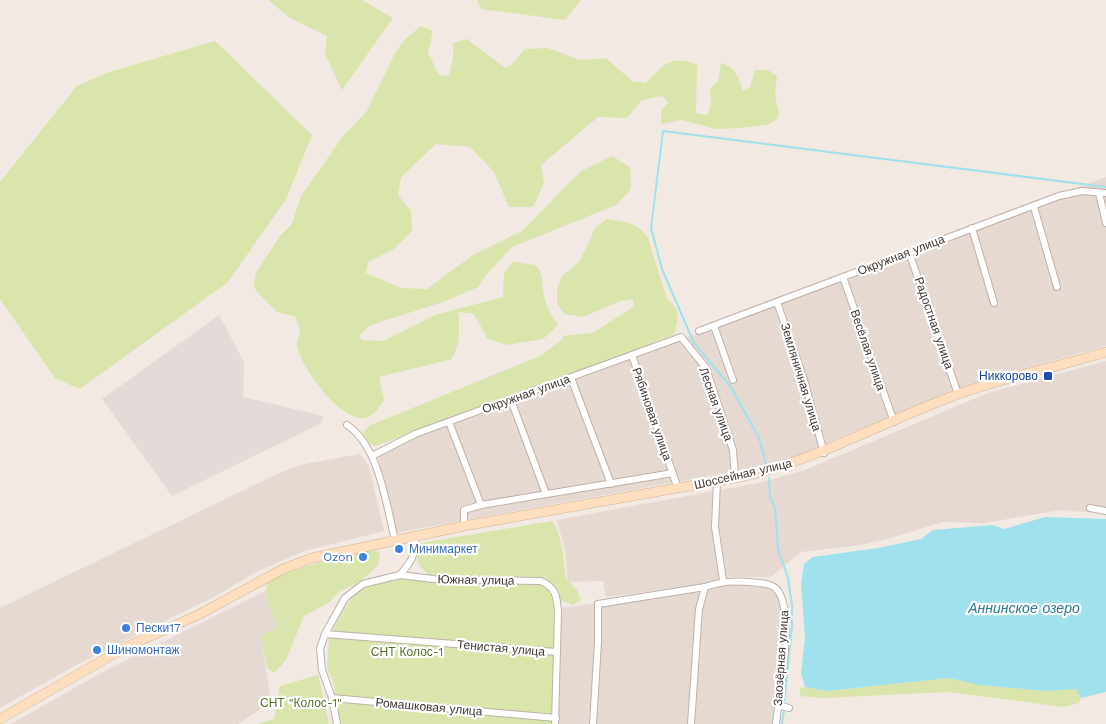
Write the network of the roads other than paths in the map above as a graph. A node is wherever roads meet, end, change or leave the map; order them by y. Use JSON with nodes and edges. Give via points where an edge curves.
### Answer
{"nodes":[{"id":1,"x":1102,"y":193,"type":"edge"},
{"id":2,"x":1034,"y":207,"type":"junction"},
{"id":3,"x":1106,"y":222,"type":"edge"},
{"id":4,"x":972,"y":228,"type":"junction"},
{"id":5,"x":909,"y":252,"type":"junction"},
{"id":6,"x":843,"y":277,"type":"junction"},
{"id":7,"x":1057,"y":287,"type":"dead end"},
{"id":8,"x":777,"y":302,"type":"junction"},
{"id":9,"x":994,"y":303,"type":"dead end"},
{"id":10,"x":714,"y":326,"type":"junction"},
{"id":11,"x":699,"y":331,"type":"dead end"},
{"id":12,"x":681,"y":337,"type":"joint"},
{"id":13,"x":1106,"y":352,"type":"edge"},
{"id":14,"x":632,"y":355,"type":"junction"},
{"id":15,"x":571,"y":378,"type":"junction"},
{"id":16,"x":733,"y":380,"type":"dead end"},
{"id":17,"x":958,"y":394,"type":"junction"},
{"id":18,"x":512,"y":400,"type":"junction"},
{"id":19,"x":449,"y":422,"type":"junction"},
{"id":20,"x":894,"y":422,"type":"junction"},
{"id":21,"x":347,"y":425,"type":"dead end"},
{"id":22,"x":824,"y":453,"type":"junction"},
{"id":23,"x":372,"y":456,"type":"junction"},
{"id":24,"x":673,"y":473,"type":"junction"},
{"id":25,"x":735,"y":478,"type":"junction"},
{"id":26,"x":717,"y":482,"type":"junction"},
{"id":27,"x":611,"y":484,"type":"junction"},
{"id":28,"x":678,"y":489,"type":"junction"},
{"id":29,"x":546,"y":494,"type":"junction"},
{"id":30,"x":481,"y":505,"type":"junction"},
{"id":31,"x":1090,"y":508,"type":"dead end"},
{"id":32,"x":1106,"y":511,"type":"edge"},
{"id":33,"x":464,"y":526,"type":"junction"},
{"id":34,"x":415,"y":536,"type":"junction"},
{"id":35,"x":395,"y":540,"type":"junction"},
{"id":36,"x":400,"y":575,"type":"junction"},
{"id":37,"x":723,"y":580,"type":"junction"},
{"id":38,"x":705,"y":587,"type":"junction"},
{"id":39,"x":325,"y":634,"type":"junction"},
{"id":40,"x":557,"y":652,"type":"junction"},
{"id":41,"x":332,"y":698,"type":"junction"},
{"id":42,"x":779,"y":705,"type":"junction"},
{"id":43,"x":789,"y":708,"type":"dead end"},
{"id":44,"x":0,"y":719,"type":"edge"},
{"id":45,"x":556,"y":721,"type":"edge"},
{"id":46,"x":337,"y":724,"type":"edge"},
{"id":47,"x":593,"y":724,"type":"edge"},
{"id":48,"x":691,"y":724,"type":"edge"},
{"id":49,"x":776,"y":724,"type":"edge"}],
"edges":[{"from":1,"to":2,"type":"street","name":"Окружная улица","via":[[1072,192]]},
{"from":1,"to":3,"type":"street"},
{"from":2,"to":4,"type":"street","name":"Окружная улица"},
{"from":2,"to":7,"type":"street"},
{"from":4,"to":5,"type":"street","name":"Окружная улица"},
{"from":4,"to":9,"type":"street"},
{"from":5,"to":6,"type":"street","name":"Окружная улица"},
{"from":5,"to":17,"type":"street","name":"Радостная улица"},
{"from":6,"to":8,"type":"street","name":"Окружная улица"},
{"from":6,"to":20,"type":"street","name":"Весёлая улица"},
{"from":8,"to":10,"type":"street","name":"Окружная улица"},
{"from":8,"to":22,"type":"street","name":"Земляничная улица","via":[[804,380]]},
{"from":10,"to":11,"type":"street","name":"Окружная улица"},
{"from":10,"to":16,"type":"street"},
{"from":12,"to":14,"type":"street","name":"Окружная улица"},
{"from":12,"to":25,"type":"street","name":"Лесная улица","via":[[706,368],[733,450]]},
{"from":13,"to":17,"type":"main road","name":"Шоссейная улица"},
{"from":14,"to":15,"type":"street","name":"Окружная улица"},
{"from":14,"to":24,"type":"street","name":"Рябиновая улица"},
{"from":15,"to":18,"type":"street","name":"Окружная улица"},
{"from":15,"to":27,"type":"street"},
{"from":17,"to":20,"type":"main road","name":"Шоссейная улица"},
{"from":18,"to":19,"type":"street","name":"Окружная улица"},
{"from":18,"to":29,"type":"street"},
{"from":19,"to":23,"type":"street","name":"Окружная улица","via":[[398,441]]},
{"from":19,"to":30,"type":"street"},
{"from":20,"to":22,"type":"main road","name":"Шоссейная улица"},
{"from":21,"to":23,"type":"street","via":[[362,438]]},
{"from":22,"to":25,"type":"main road","name":"Шоссейная улица","via":[[784,467]]},
{"from":23,"to":35,"type":"street"},
{"from":24,"to":27,"type":"street"},
{"from":24,"to":28,"type":"street","name":"Рябиновая улица"},
{"from":25,"to":26,"type":"main road","name":"Шоссейная улица"},
{"from":26,"to":28,"type":"main road","name":"Шоссейная улица"},
{"from":26,"to":37,"type":"street","via":[[715,527]]},
{"from":27,"to":29,"type":"street"},
{"from":28,"to":33,"type":"main road","name":"Шоссейная улица"},
{"from":29,"to":30,"type":"street"},
{"from":30,"to":33,"type":"street","via":[[464,510]]},
{"from":31,"to":32,"type":"street"},
{"from":33,"to":34,"type":"main road","name":"Шоссейная улица"},
{"from":34,"to":35,"type":"main road","name":"Шоссейная улица"},
{"from":34,"to":36,"type":"street","via":[[412,560]]},
{"from":35,"to":44,"type":"main road","name":"Шоссейная улица","via":[[312,558],[283,569],[198,615],[126,648]]},
{"from":36,"to":39,"type":"street","via":[[357,588],[345,598]]},
{"from":36,"to":40,"type":"street","name":"Южная улица","via":[[433,579],[541,581],[552,586],[557,595]]},
{"from":37,"to":38,"type":"street"},
{"from":37,"to":42,"type":"street","name":"Заозёрная улица","via":[[770,585],[778,589],[785,604]]},
{"from":38,"to":47,"type":"street","via":[[598,604]]},
{"from":38,"to":48,"type":"street","via":[[698,609]]},
{"from":39,"to":40,"type":"street","name":"Тенистая улица"},
{"from":39,"to":41,"type":"street","via":[[320,649],[322,670]]},
{"from":40,"to":45,"type":"street"},
{"from":41,"to":45,"type":"street","name":"Ромашковая улица"},
{"from":41,"to":46,"type":"street"},
{"from":42,"to":43,"type":"street"},
{"from":42,"to":49,"type":"street","name":"Заозёрная улица"}]}
